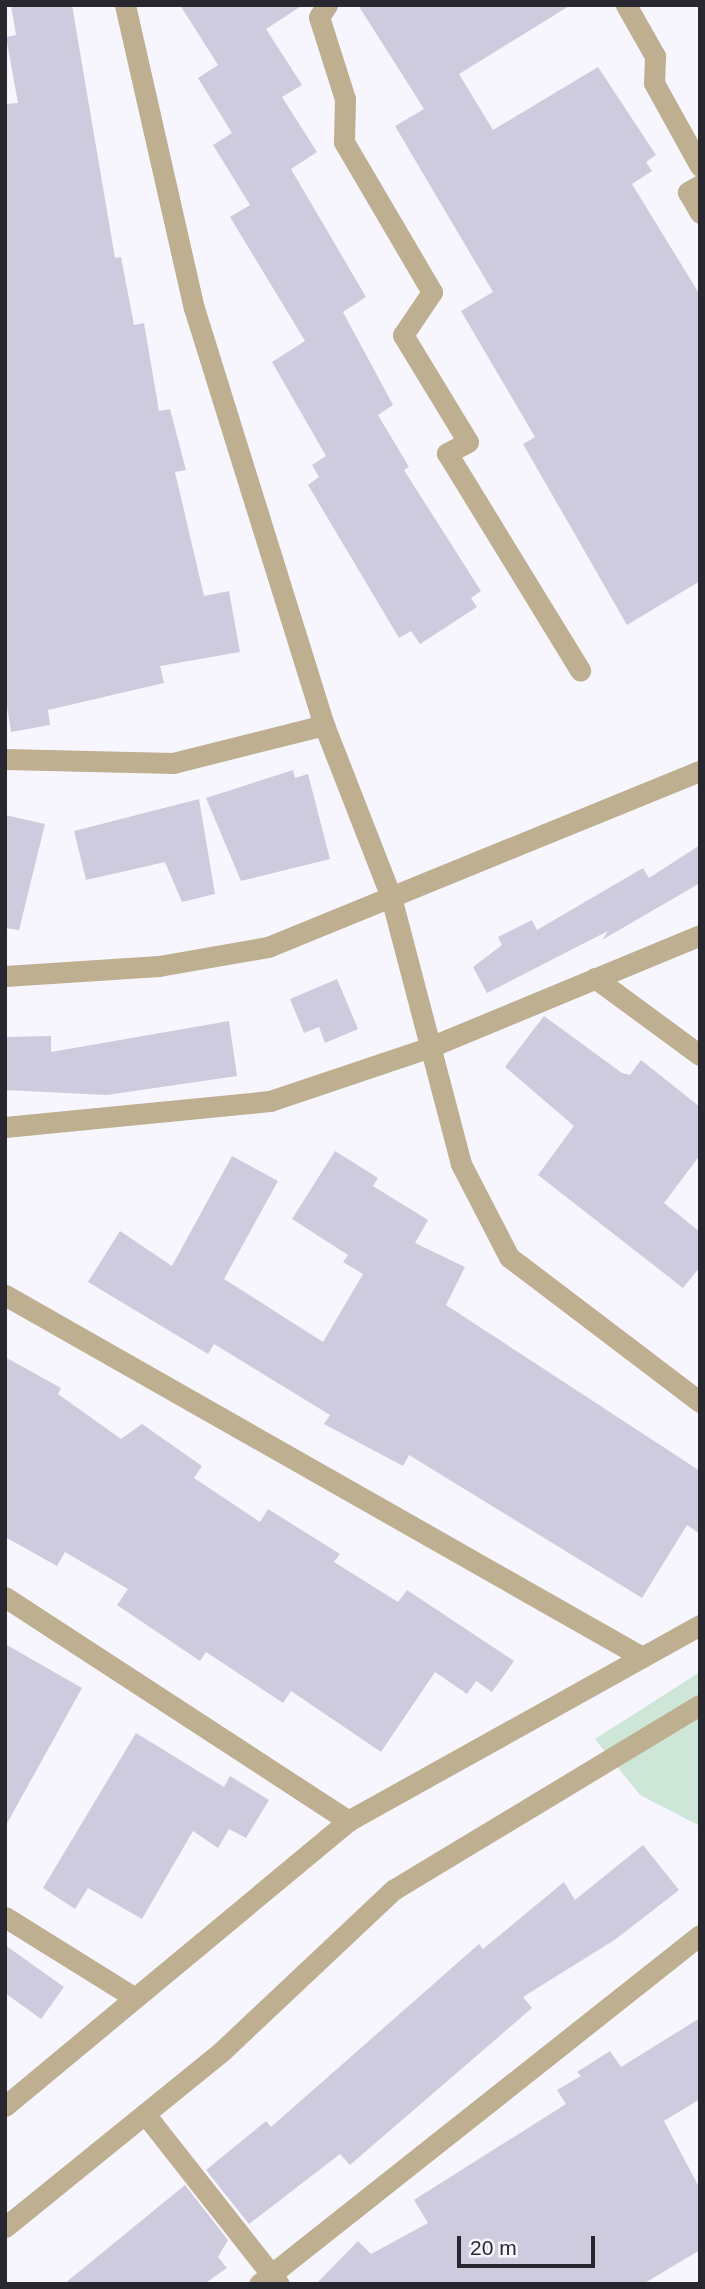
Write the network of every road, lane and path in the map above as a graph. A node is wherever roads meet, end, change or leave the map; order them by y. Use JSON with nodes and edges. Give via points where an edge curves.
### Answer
{"nodes":[{"id":1,"x":125,"y":5,"type":"edge"},
{"id":2,"x":327,"y":5,"type":"edge"},
{"id":3,"x":626,"y":5,"type":"edge"},
{"id":4,"x":700,"y":166,"type":"edge"},
{"id":5,"x":700,"y":184,"type":"edge"},
{"id":6,"x":700,"y":213,"type":"edge"},
{"id":7,"x":580,"y":670,"type":"dead end"},
{"id":8,"x":324,"y":725,"type":"junction"},
{"id":9,"x":5,"y":759,"type":"edge"},
{"id":10,"x":700,"y":771,"type":"edge"},
{"id":11,"x":391,"y":897,"type":"junction"},
{"id":12,"x":700,"y":934,"type":"edge"},
{"id":13,"x":5,"y":976,"type":"edge"},
{"id":14,"x":595,"y":978,"type":"junction"},
{"id":15,"x":430,"y":1047,"type":"junction"},
{"id":16,"x":700,"y":1055,"type":"edge"},
{"id":17,"x":5,"y":1127,"type":"edge"},
{"id":18,"x":5,"y":1295,"type":"edge"},
{"id":19,"x":700,"y":1402,"type":"edge"},
{"id":20,"x":5,"y":1597,"type":"edge"},
{"id":21,"x":700,"y":1625,"type":"edge"},
{"id":22,"x":642,"y":1657,"type":"junction"},
{"id":23,"x":700,"y":1705,"type":"edge"},
{"id":24,"x":348,"y":1821,"type":"junction"},
{"id":25,"x":5,"y":1917,"type":"edge"},
{"id":26,"x":700,"y":1936,"type":"edge"},
{"id":27,"x":135,"y":1998,"type":"junction"},
{"id":28,"x":5,"y":2106,"type":"edge"},
{"id":29,"x":145,"y":2114,"type":"junction"},
{"id":30,"x":5,"y":2227,"type":"edge"},
{"id":31,"x":270,"y":2280,"type":"edge"}],
"edges":[{"from":1,"to":8,"type":"street","via":[[194,308]]},
{"from":2,"to":7,"type":"street","via":[[319,17],[345,99],[345,142],[432,292],[403,335],[468,442],[447,453]]},
{"from":3,"to":4,"type":"street","via":[[655,56],[654,83]]},
{"from":5,"to":6,"type":"street","via":[[688,192]]},
{"from":8,"to":9,"type":"street","via":[[173,764]]},
{"from":8,"to":11,"type":"street"},
{"from":10,"to":11,"type":"street"},
{"from":11,"to":13,"type":"street","via":[[268,947],[159,966]]},
{"from":11,"to":15,"type":"street"},
{"from":12,"to":14,"type":"street"},
{"from":14,"to":15,"type":"street"},
{"from":14,"to":16,"type":"street"},
{"from":15,"to":17,"type":"street","via":[[270,1101]]},
{"from":15,"to":19,"type":"street","via":[[461,1164],[509,1257]]},
{"from":18,"to":22,"type":"street"},
{"from":20,"to":24,"type":"street"},
{"from":21,"to":22,"type":"street"},
{"from":22,"to":24,"type":"street"},
{"from":23,"to":29,"type":"street","via":[[393,1890]]},
{"from":24,"to":27,"type":"street"},
{"from":25,"to":27,"type":"street"},
{"from":26,"to":31,"type":"street"},
{"from":27,"to":28,"type":"street"},
{"from":29,"to":30,"type":"street"},
{"from":29,"to":31,"type":"street"}]}
